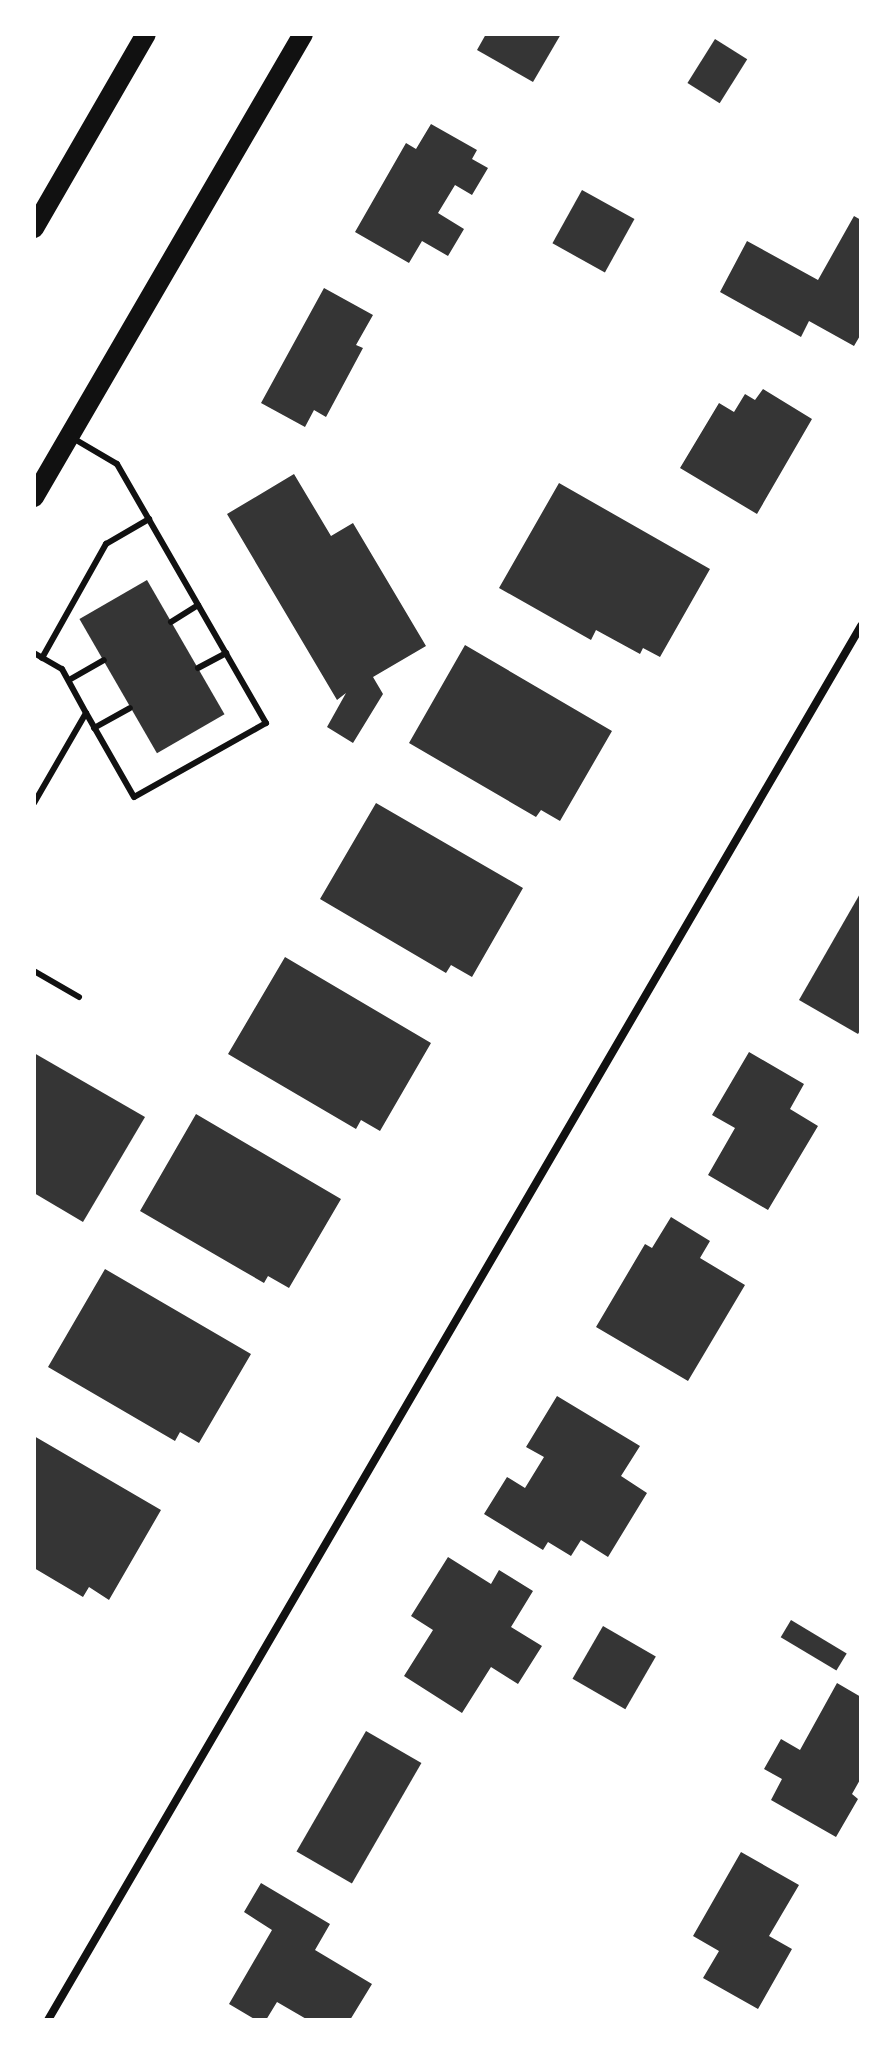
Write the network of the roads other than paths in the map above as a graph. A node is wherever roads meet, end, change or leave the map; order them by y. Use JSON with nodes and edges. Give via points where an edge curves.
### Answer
{"nodes":[{"id":1,"x":146,"y":34,"type":"edge"},
{"id":2,"x":303,"y":34,"type":"edge"},
{"id":3,"x":34,"y":228,"type":"edge"},
{"id":4,"x":69,"y":437,"type":"junction"},
{"id":5,"x":34,"y":497,"type":"edge"},
{"id":6,"x":149,"y":519,"type":"junction"},
{"id":7,"x":198,"y":605,"type":"junction"},
{"id":8,"x":171,"y":622,"type":"dead end"},
{"id":9,"x":861,"y":626,"type":"edge"},
{"id":10,"x":34,"y":653,"type":"edge"},
{"id":11,"x":226,"y":653,"type":"junction"},
{"id":12,"x":42,"y":658,"type":"junction"},
{"id":13,"x":104,"y":660,"type":"dead end"},
{"id":14,"x":198,"y":668,"type":"dead end"},
{"id":15,"x":69,"y":680,"type":"junction"},
{"id":16,"x":130,"y":708,"type":"dead end"},
{"id":17,"x":86,"y":713,"type":"junction"},
{"id":18,"x":94,"y":728,"type":"junction"},
{"id":19,"x":34,"y":803,"type":"edge"},
{"id":20,"x":34,"y":971,"type":"edge"},
{"id":21,"x":79,"y":997,"type":"dead end"},
{"id":22,"x":48,"y":2020,"type":"edge"}],
"edges":[{"from":1,"to":3,"type":"main road"},
{"from":2,"to":4,"type":"main road"},
{"from":4,"to":5,"type":"main road"},
{"from":4,"to":6,"type":"lane","via":[[117,464]]},
{"from":6,"to":7,"type":"lane"},
{"from":6,"to":12,"type":"lane","via":[[106,544]]},
{"from":7,"to":8,"type":"lane"},
{"from":7,"to":11,"type":"lane"},
{"from":9,"to":22,"type":"street"},
{"from":10,"to":12,"type":"lane"},
{"from":11,"to":14,"type":"lane"},
{"from":11,"to":18,"type":"lane","via":[[266,723],[134,797]]},
{"from":12,"to":15,"type":"lane","via":[[62,669]]},
{"from":13,"to":15,"type":"lane"},
{"from":15,"to":17,"type":"lane"},
{"from":16,"to":18,"type":"lane"},
{"from":17,"to":18,"type":"lane"},
{"from":17,"to":19,"type":"lane"},
{"from":20,"to":21,"type":"lane"}]}
